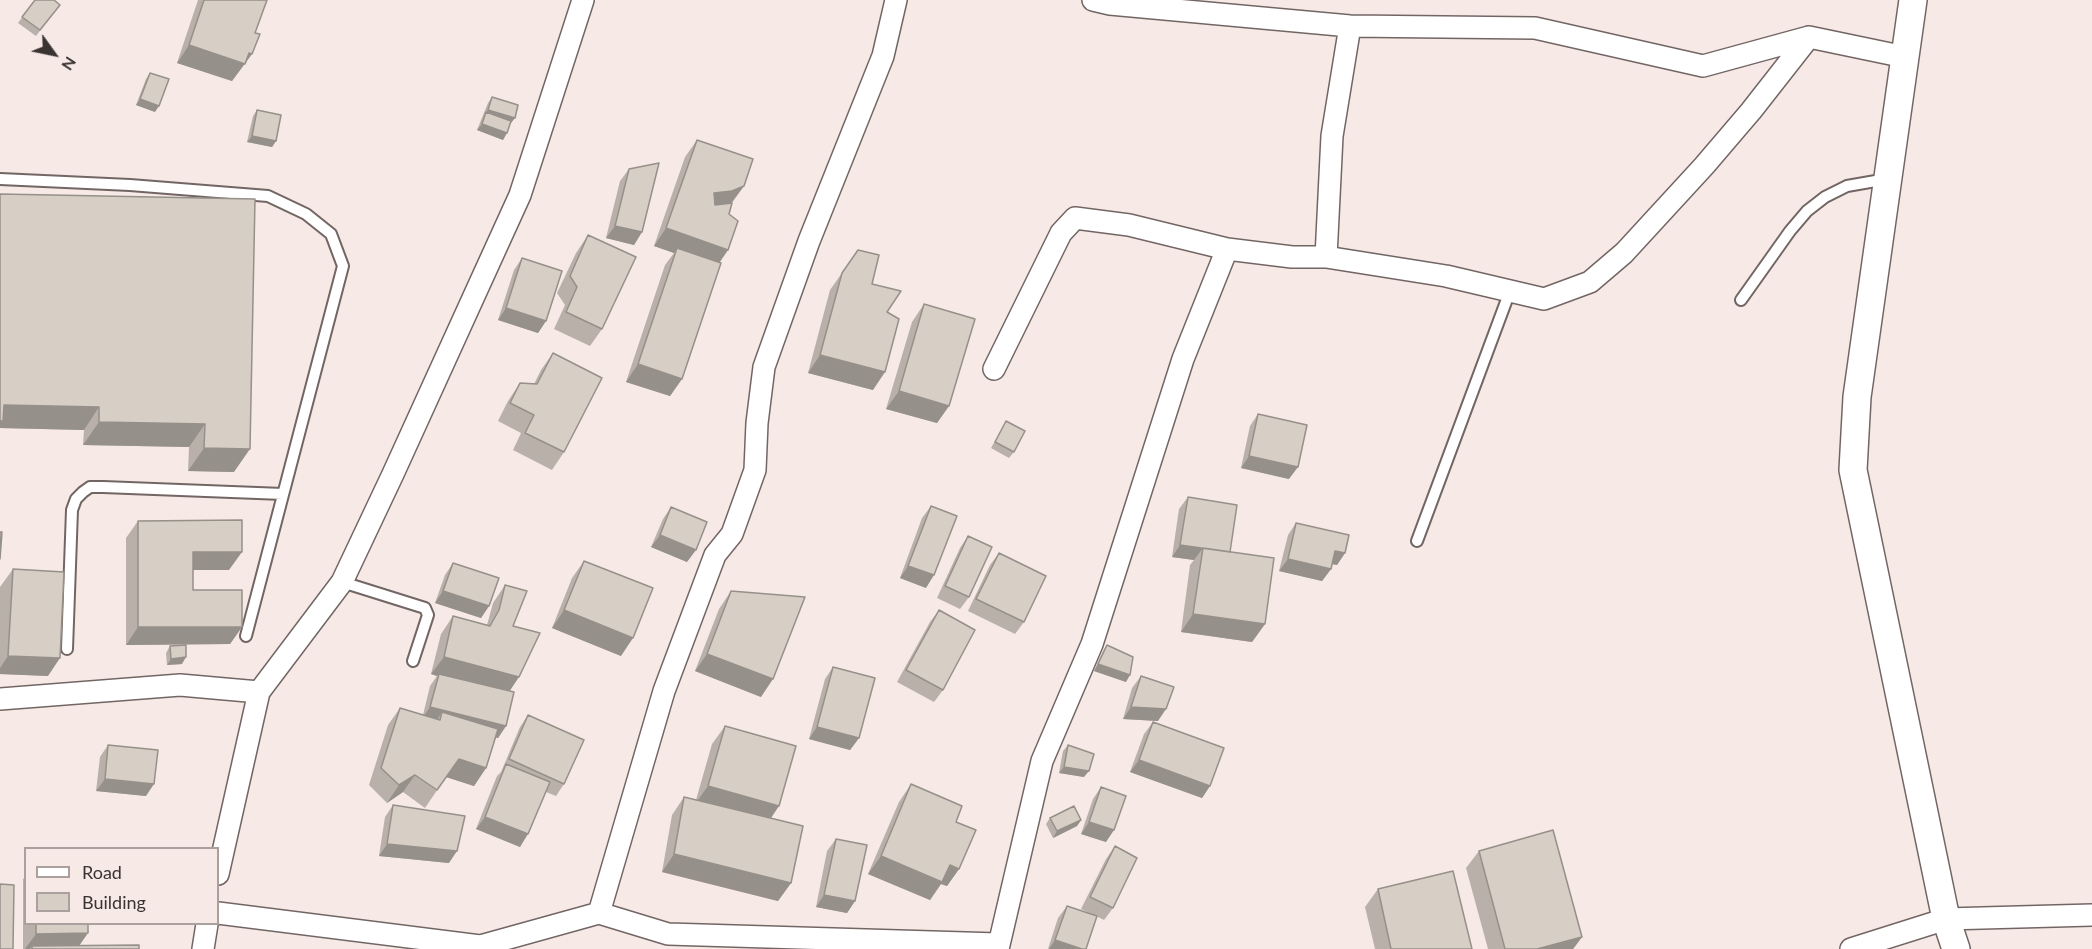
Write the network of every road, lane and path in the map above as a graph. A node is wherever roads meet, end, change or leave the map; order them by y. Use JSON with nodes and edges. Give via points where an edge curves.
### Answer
{"nodes":[{"id":1,"x":582,"y":0,"type":"edge"},
{"id":2,"x":897,"y":0,"type":"edge"},
{"id":3,"x":1093,"y":0,"type":"edge"},
{"id":4,"x":1912,"y":0,"type":"edge"},
{"id":5,"x":1350,"y":26,"type":"junction"},
{"id":6,"x":1809,"y":37,"type":"junction"},
{"id":7,"x":1905,"y":57,"type":"junction"},
{"id":8,"x":0,"y":179,"type":"edge"},
{"id":9,"x":1887,"y":179,"type":"junction"},
{"id":10,"x":1227,"y":249,"type":"junction"},
{"id":11,"x":1326,"y":256,"type":"junction"},
{"id":12,"x":1510,"y":291,"type":"junction"},
{"id":13,"x":1742,"y":300,"type":"dead end"},
{"id":14,"x":994,"y":369,"type":"dead end"},
{"id":15,"x":283,"y":494,"type":"junction"},
{"id":16,"x":1417,"y":541,"type":"dead end"},
{"id":17,"x":342,"y":582,"type":"junction"},
{"id":18,"x":246,"y":636,"type":"dead end"},
{"id":19,"x":67,"y":649,"type":"dead end"},
{"id":20,"x":413,"y":661,"type":"dead end"},
{"id":21,"x":259,"y":692,"type":"junction"},
{"id":22,"x":0,"y":699,"type":"edge"},
{"id":23,"x":219,"y":870,"type":"edge"},
{"id":24,"x":219,"y":913,"type":"edge"},
{"id":25,"x":599,"y":913,"type":"junction"},
{"id":26,"x":2092,"y":915,"type":"edge"},
{"id":27,"x":1946,"y":919,"type":"junction"},
{"id":28,"x":207,"y":925,"type":"edge"},
{"id":29,"x":998,"y":947,"type":"edge"},
{"id":30,"x":202,"y":949,"type":"edge"},
{"id":31,"x":1851,"y":949,"type":"edge"},
{"id":32,"x":1956,"y":949,"type":"edge"}],
"edges":[{"from":1,"to":17,"type":"street","via":[[520,195]]},
{"from":2,"to":25,"type":"street","via":[[883,56],[809,241],[764,367],[755,470],[732,534],[715,555],[664,691]]},
{"from":3,"to":5,"type":"street"},
{"from":4,"to":7,"type":"street"},
{"from":5,"to":6,"type":"street","via":[[1535,28],[1703,66]]},
{"from":5,"to":11,"type":"street","via":[[1332,136]]},
{"from":6,"to":7,"type":"street"},
{"from":6,"to":12,"type":"street","via":[[1704,166],[1624,253],[1590,282],[1544,299]]},
{"from":7,"to":9,"type":"street"},
{"from":8,"to":15,"type":"lane","via":[[268,196],[306,214],[331,234],[343,266]]},
{"from":9,"to":13,"type":"lane","via":[[1847,186],[1807,211]]},
{"from":9,"to":27,"type":"street","via":[[1857,397],[1853,470]]},
{"from":10,"to":11,"type":"street","via":[[1292,257]]},
{"from":10,"to":14,"type":"street","via":[[1129,225],[1075,218],[1061,233]]},
{"from":10,"to":29,"type":"street","via":[[1183,359],[1092,644],[1042,761]]},
{"from":11,"to":12,"type":"street"},
{"from":12,"to":16,"type":"lane"},
{"from":15,"to":18,"type":"lane"},
{"from":15,"to":19,"type":"lane","via":[[103,487],[90,487],[83,492],[72,510]]},
{"from":17,"to":20,"type":"lane","via":[[425,608],[428,615]]},
{"from":17,"to":21,"type":"street"},
{"from":21,"to":22,"type":"street","via":[[180,685]]},
{"from":21,"to":23,"type":"street"},
{"from":24,"to":25,"type":"street","via":[[480,946]]},
{"from":25,"to":29,"type":"street","via":[[668,934]]},
{"from":26,"to":27,"type":"street"},
{"from":27,"to":31,"type":"street"},
{"from":27,"to":32,"type":"street"},
{"from":28,"to":30,"type":"street"}]}
